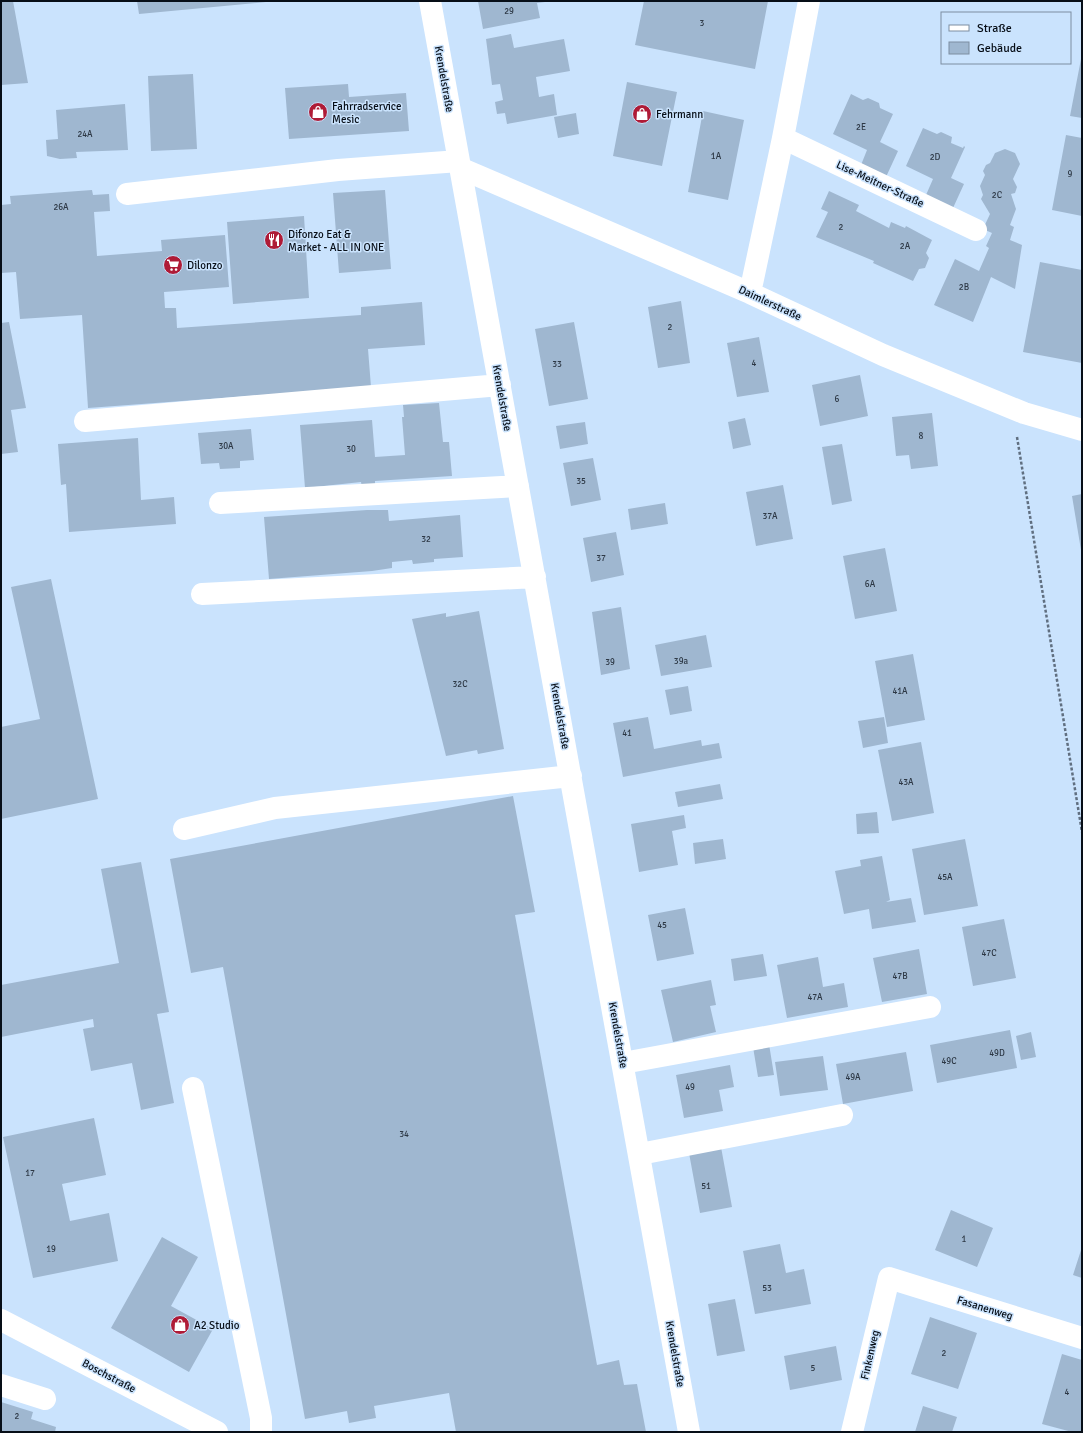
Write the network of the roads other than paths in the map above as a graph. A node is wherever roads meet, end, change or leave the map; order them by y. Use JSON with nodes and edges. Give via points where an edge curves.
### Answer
{"nodes":[{"id":1,"x":430,"y":1,"type":"edge"},
{"id":2,"x":809,"y":1,"type":"edge"},
{"id":3,"x":783,"y":138,"type":"junction"},
{"id":4,"x":460,"y":165,"type":"junction"},
{"id":5,"x":127,"y":194,"type":"dead end"},
{"id":6,"x":976,"y":230,"type":"dead end"},
{"id":7,"x":750,"y":293,"type":"junction"},
{"id":8,"x":500,"y":385,"type":"junction"},
{"id":9,"x":86,"y":420,"type":"dead end"},
{"id":10,"x":1082,"y":430,"type":"edge"},
{"id":11,"x":518,"y":486,"type":"junction"},
{"id":12,"x":220,"y":503,"type":"dead end"},
{"id":13,"x":535,"y":577,"type":"junction"},
{"id":14,"x":202,"y":594,"type":"dead end"},
{"id":15,"x":571,"y":776,"type":"junction"},
{"id":16,"x":184,"y":829,"type":"dead end"},
{"id":17,"x":930,"y":1007,"type":"dead end"},
{"id":18,"x":623,"y":1063,"type":"junction"},
{"id":19,"x":194,"y":1088,"type":"dead end"},
{"id":20,"x":842,"y":1115,"type":"dead end"},
{"id":21,"x":640,"y":1154,"type":"junction"},
{"id":22,"x":889,"y":1278,"type":"joint"},
{"id":23,"x":1,"y":1320,"type":"edge"},
{"id":24,"x":1082,"y":1338,"type":"edge"},
{"id":25,"x":1,"y":1385,"type":"edge"},
{"id":26,"x":45,"y":1399,"type":"dead end"},
{"id":27,"x":217,"y":1432,"type":"edge"},
{"id":28,"x":261,"y":1432,"type":"edge"},
{"id":29,"x":689,"y":1432,"type":"edge"},
{"id":30,"x":852,"y":1432,"type":"edge"}],
"edges":[{"from":1,"to":4,"type":"street","name":"Krendelstraße"},
{"from":2,"to":3,"type":"street"},
{"from":3,"to":6,"type":"street","name":"Lise-Meitner-Straße"},
{"from":3,"to":7,"type":"street"},
{"from":4,"to":5,"type":"street","via":[[338,170]]},
{"from":4,"to":7,"type":"street","name":"Daimlerstraße"},
{"from":4,"to":8,"type":"street","name":"Krendelstraße"},
{"from":7,"to":10,"type":"street","name":"Daimlerstraße","via":[[883,355],[1017,410]]},
{"from":8,"to":9,"type":"street"},
{"from":8,"to":11,"type":"street","name":"Krendelstraße"},
{"from":11,"to":12,"type":"street"},
{"from":11,"to":13,"type":"street","name":"Krendelstraße"},
{"from":13,"to":14,"type":"street"},
{"from":13,"to":15,"type":"street","name":"Krendelstraße"},
{"from":15,"to":16,"type":"street","via":[[275,808]]},
{"from":15,"to":18,"type":"street","name":"Krendelstraße"},
{"from":17,"to":18,"type":"street"},
{"from":18,"to":21,"type":"street","name":"Krendelstraße"},
{"from":19,"to":28,"type":"street","via":[[261,1418]]},
{"from":20,"to":21,"type":"street"},
{"from":21,"to":29,"type":"street","name":"Krendelstraße"},
{"from":22,"to":24,"type":"street","name":"Fasanenweg"},
{"from":22,"to":30,"type":"street","name":"Finkenweg"},
{"from":23,"to":27,"type":"street","name":"Boschstraße"},
{"from":25,"to":26,"type":"street"}]}
